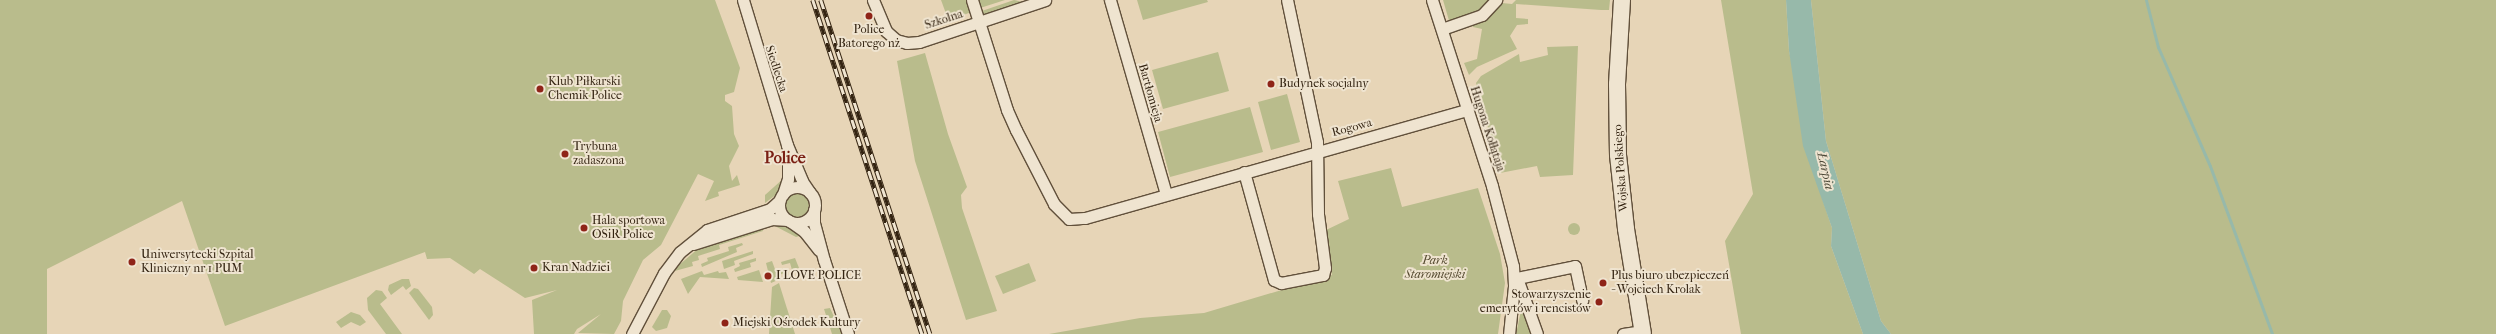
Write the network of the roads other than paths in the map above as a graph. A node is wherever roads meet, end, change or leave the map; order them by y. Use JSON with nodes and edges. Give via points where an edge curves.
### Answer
{"nodes":[{"id":1,"x":742,"y":0,"type":"edge"},
{"id":2,"x":873,"y":0,"type":"edge"},
{"id":3,"x":972,"y":0,"type":"edge"},
{"id":4,"x":1045,"y":0,"type":"edge"},
{"id":5,"x":1110,"y":0,"type":"edge"},
{"id":6,"x":1287,"y":0,"type":"edge"},
{"id":7,"x":1432,"y":0,"type":"edge"},
{"id":8,"x":1496,"y":0,"type":"edge"},
{"id":9,"x":1622,"y":0,"type":"edge"},
{"id":10,"x":979,"y":22,"type":"junction"},
{"id":11,"x":1442,"y":29,"type":"junction"},
{"id":12,"x":1468,"y":110,"type":"junction"},
{"id":13,"x":787,"y":145,"type":"junction"},
{"id":14,"x":1317,"y":152,"type":"junction"},
{"id":15,"x":1244,"y":172,"type":"junction"},
{"id":16,"x":810,"y":193,"type":"junction"},
{"id":17,"x":1166,"y":194,"type":"junction"},
{"id":18,"x":781,"y":197,"type":"junction"},
{"id":19,"x":814,"y":210,"type":"junction"},
{"id":20,"x":789,"y":221,"type":"junction"},
{"id":21,"x":685,"y":248,"type":"junction"},
{"id":22,"x":824,"y":260,"type":"junction"},
{"id":23,"x":1513,"y":266,"type":"junction"},
{"id":24,"x":1517,"y":278,"type":"junction"},
{"id":25,"x":1582,"y":300,"type":"dead end"},
{"id":26,"x":1643,"y":332,"type":"edge"},
{"id":27,"x":632,"y":334,"type":"edge"},
{"id":28,"x":848,"y":334,"type":"edge"},
{"id":29,"x":1509,"y":334,"type":"edge"},
{"id":30,"x":1537,"y":334,"type":"edge"},
{"id":31,"x":1623,"y":334,"type":"edge"}],
"edges":[{"from":1,"to":13,"type":"street","name":"Siedlecka"},
{"from":2,"to":10,"type":"street","name":"Szkolna","via":[[883,28],[896,40],[915,43]]},
{"from":3,"to":10,"type":"street"},
{"from":4,"to":10,"type":"street","name":"Szkolna"},
{"from":5,"to":17,"type":"street","name":"Bartłomieja"},
{"from":6,"to":14,"type":"street","via":[[1306,84]]},
{"from":7,"to":11,"type":"street","name":"Hugona Kołłątaja"},
{"from":8,"to":11,"type":"street","via":[[1482,15]]},
{"from":9,"to":26,"type":"street","name":"Wojska Polskiego","via":[[1617,77],[1618,155],[1626,229]]},
{"from":10,"to":17,"type":"street","name":"Rogowa","via":[[1016,130],[1054,204],[1068,219],[1085,218]]},
{"from":11,"to":12,"type":"street","name":"Hugona Kołłątaja"},
{"from":12,"to":14,"type":"street","name":"Rogowa"},
{"from":12,"to":23,"type":"street","name":"Hugona Kołłątaja"},
{"from":13,"to":16,"type":"street","name":"Siedlecka","via":[[802,181]]},
{"from":13,"to":18,"type":"street","name":"Siedlecka","via":[[788,179]]},
{"from":14,"to":15,"type":"street","name":"Rogowa"},
{"from":14,"to":15,"type":"street","via":[[1318,214],[1326,272],[1318,277],[1277,283]]},
{"from":15,"to":17,"type":"street","name":"Rogowa"},
{"from":16,"to":18,"type":"street","via":[[796,187]]},
{"from":16,"to":19,"type":"street","via":[[815,202]]},
{"from":18,"to":20,"type":"street","via":[[780,210]]},
{"from":18,"to":21,"type":"street","via":[[770,209],[709,229]]},
{"from":19,"to":20,"type":"street","via":[[805,221]]},
{"from":19,"to":22,"type":"street","via":[[814,223]]},
{"from":20,"to":21,"type":"street","via":[[773,218]]},
{"from":20,"to":22,"type":"street","via":[[806,234]]},
{"from":21,"to":27,"type":"street","via":[[666,269]]},
{"from":22,"to":28,"type":"street"},
{"from":23,"to":24,"type":"street","name":"Hugona Kołłątaja"},
{"from":23,"to":29,"type":"street","name":"Hugona Kołłątaja","via":[[1514,286]]},
{"from":24,"to":25,"type":"street","via":[[1575,266]]},
{"from":24,"to":30,"type":"street","name":"Hugona Kołłątaja"},
{"from":26,"to":31,"type":"street"}]}
